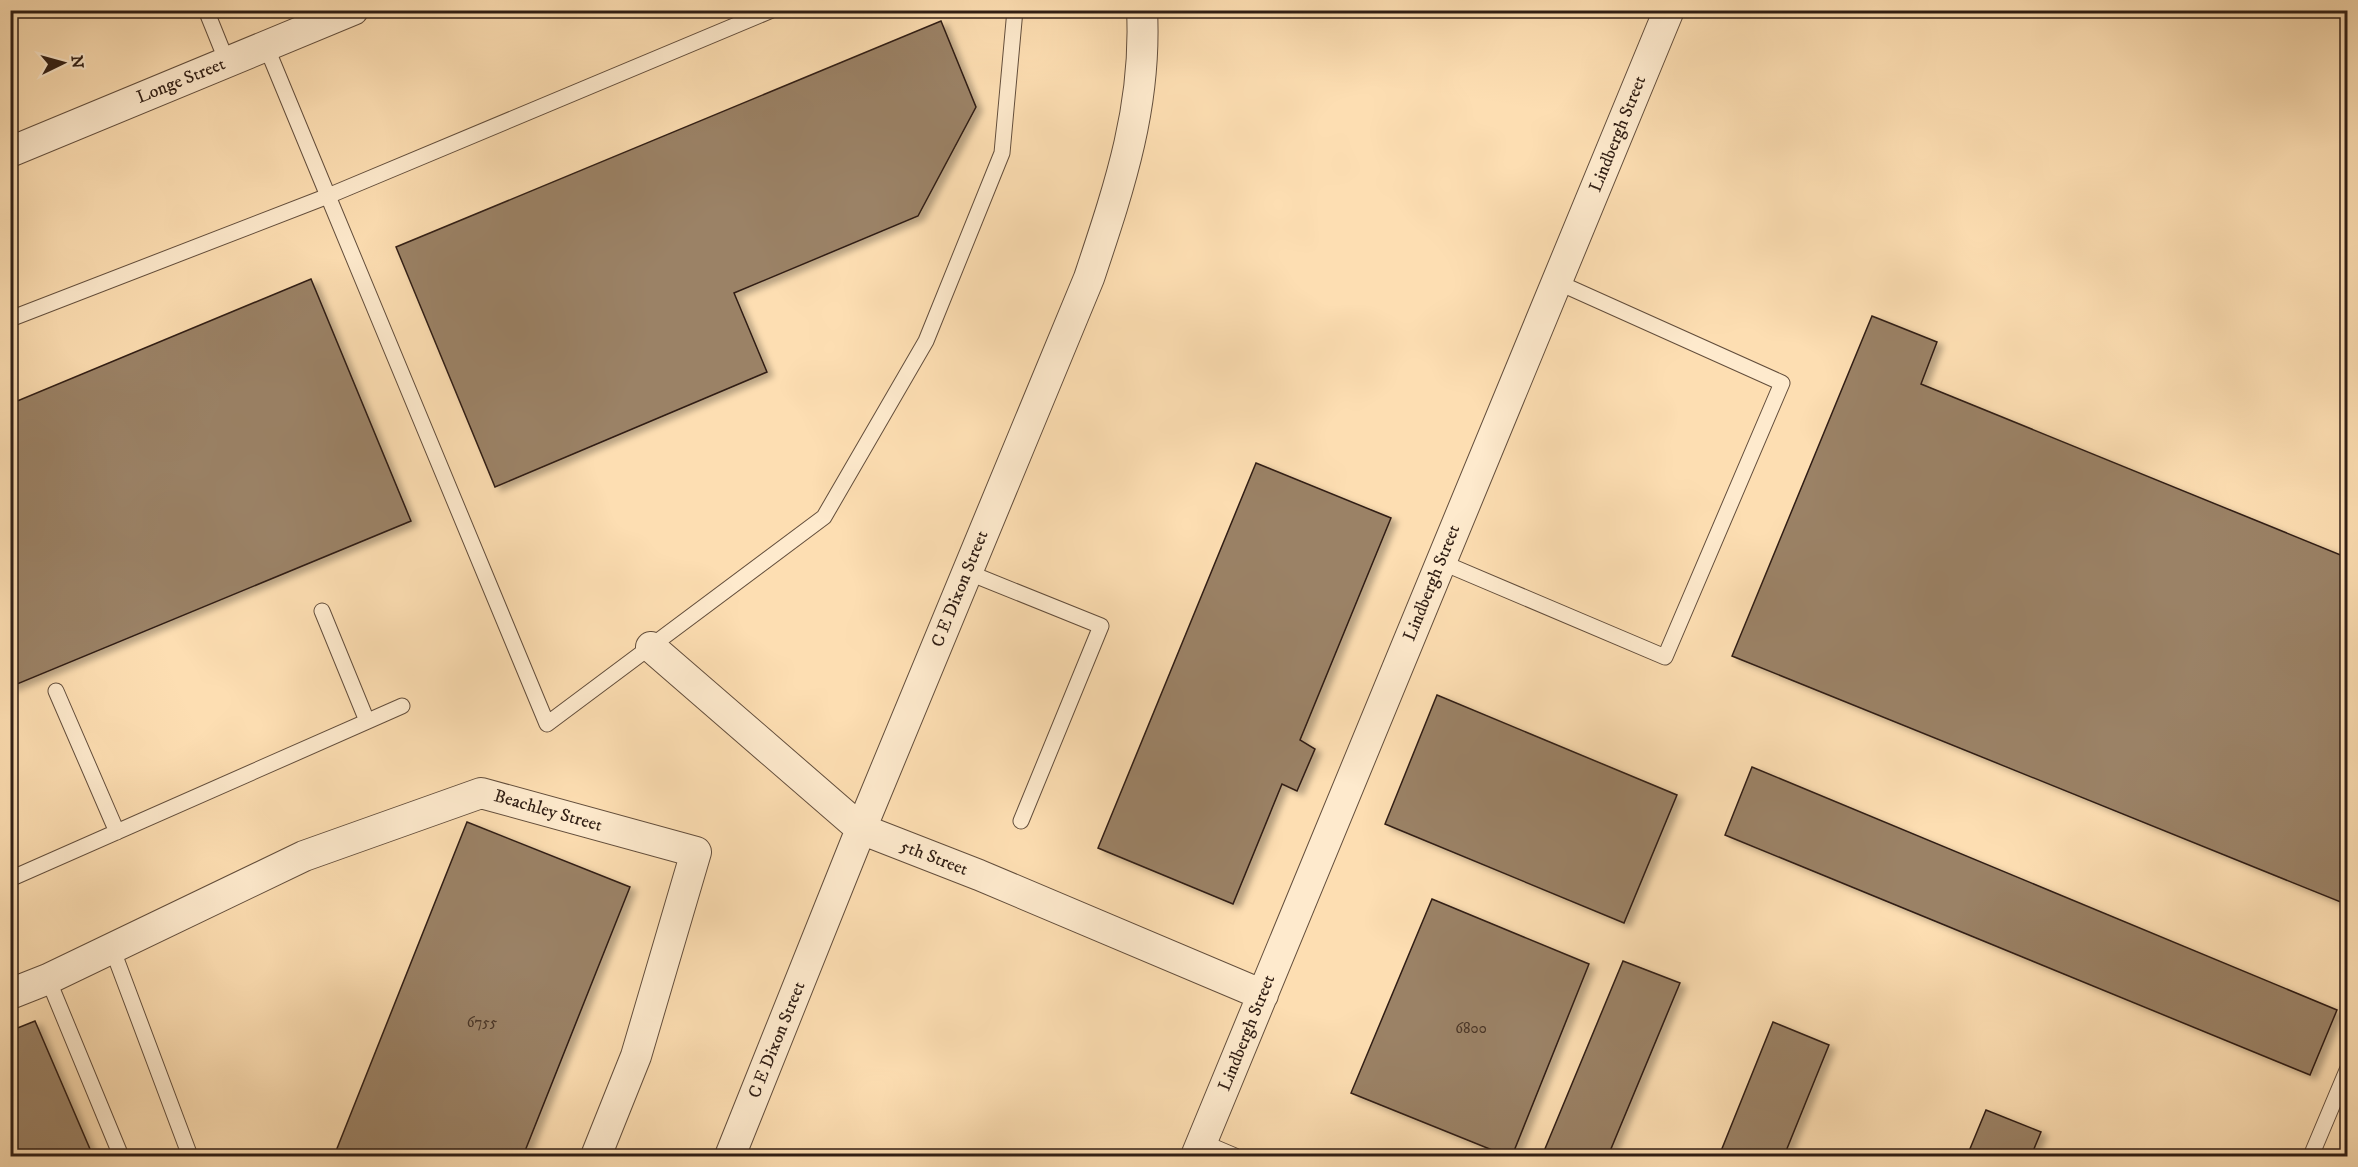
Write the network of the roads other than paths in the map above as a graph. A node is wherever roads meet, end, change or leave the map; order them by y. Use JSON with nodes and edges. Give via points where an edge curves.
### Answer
{"nodes":[{"id":1,"x":206,"y":10,"type":"edge"},
{"id":2,"x":352,"y":10,"type":"edge"},
{"id":3,"x":772,"y":10,"type":"edge"},
{"id":4,"x":1015,"y":10,"type":"edge"},
{"id":5,"x":1142,"y":10,"type":"edge"},
{"id":6,"x":1669,"y":10,"type":"edge"},
{"id":7,"x":266,"y":46,"type":"junction"},
{"id":8,"x":227,"y":62,"type":"junction"},
{"id":9,"x":10,"y":152,"type":"edge"},
{"id":10,"x":328,"y":196,"type":"junction"},
{"id":11,"x":1557,"y":282,"type":"junction"},
{"id":12,"x":10,"y":319,"type":"edge"},
{"id":13,"x":1441,"y":562,"type":"junction"},
{"id":14,"x":967,"y":572,"type":"junction"},
{"id":15,"x":322,"y":611,"type":"dead end"},
{"id":16,"x":651,"y":646,"type":"junction"},
{"id":17,"x":56,"y":691,"type":"dead end"},
{"id":18,"x":402,"y":706,"type":"dead end"},
{"id":19,"x":367,"y":721,"type":"junction"},
{"id":20,"x":1021,"y":821,"type":"dead end"},
{"id":21,"x":861,"y":829,"type":"junction"},
{"id":22,"x":117,"y":832,"type":"junction"},
{"id":23,"x":10,"y":879,"type":"edge"},
{"id":24,"x":112,"y":948,"type":"junction"},
{"id":25,"x":48,"y":980,"type":"junction"},
{"id":26,"x":10,"y":994,"type":"edge"},
{"id":27,"x":1263,"y":995,"type":"junction"},
{"id":28,"x":2348,"y":1068,"type":"edge"},
{"id":29,"x":1199,"y":1149,"type":"edge"},
{"id":30,"x":121,"y":1156,"type":"edge"},
{"id":31,"x":190,"y":1156,"type":"edge"},
{"id":32,"x":596,"y":1156,"type":"edge"},
{"id":33,"x":730,"y":1156,"type":"edge"},
{"id":34,"x":1235,"y":1156,"type":"edge"},
{"id":35,"x":2311,"y":1156,"type":"edge"}],
"edges":[{"from":1,"to":8,"type":"lane"},
{"from":2,"to":7,"type":"street","name":"Longe Street"},
{"from":3,"to":10,"type":"lane"},
{"from":4,"to":16,"type":"lane","via":[[1002,153],[926,341],[824,517]]},
{"from":5,"to":14,"type":"street","name":"C E Dixon Street","via":[[1144,39],[1135,125],[1119,188],[1089,278]]},
{"from":6,"to":11,"type":"street","name":"Lindbergh Street"},
{"from":7,"to":8,"type":"street","name":"Longe Street"},
{"from":7,"to":10,"type":"lane"},
{"from":8,"to":9,"type":"street","name":"Longe Street"},
{"from":10,"to":12,"type":"lane"},
{"from":10,"to":16,"type":"lane","via":[[547,724]]},
{"from":11,"to":13,"type":"street","name":"Lindbergh Street"},
{"from":11,"to":13,"type":"lane","via":[[1782,383],[1665,657]]},
{"from":13,"to":27,"type":"street","name":"Lindbergh Street"},
{"from":14,"to":20,"type":"lane","via":[[1101,626]]},
{"from":14,"to":21,"type":"street","name":"C E Dixon Street"},
{"from":15,"to":19,"type":"lane"},
{"from":16,"to":21,"type":"street","name":"5th Street"},
{"from":17,"to":22,"type":"lane"},
{"from":18,"to":19,"type":"lane"},
{"from":19,"to":22,"type":"lane"},
{"from":21,"to":27,"type":"street","name":"5th Street"},
{"from":21,"to":33,"type":"street","name":"C E Dixon Street"},
{"from":22,"to":23,"type":"lane"},
{"from":24,"to":25,"type":"street","name":"Beachley Street"},
{"from":24,"to":31,"type":"lane"},
{"from":24,"to":32,"type":"street","name":"Beachley Street","via":[[304,856],[481,793],[696,852],[636,1056]]},
{"from":25,"to":26,"type":"street","name":"Beachley Street"},
{"from":25,"to":30,"type":"lane"},
{"from":27,"to":29,"type":"street","name":"Lindbergh Street"},
{"from":28,"to":35,"type":"lane"},
{"from":29,"to":34,"type":"lane"}]}
